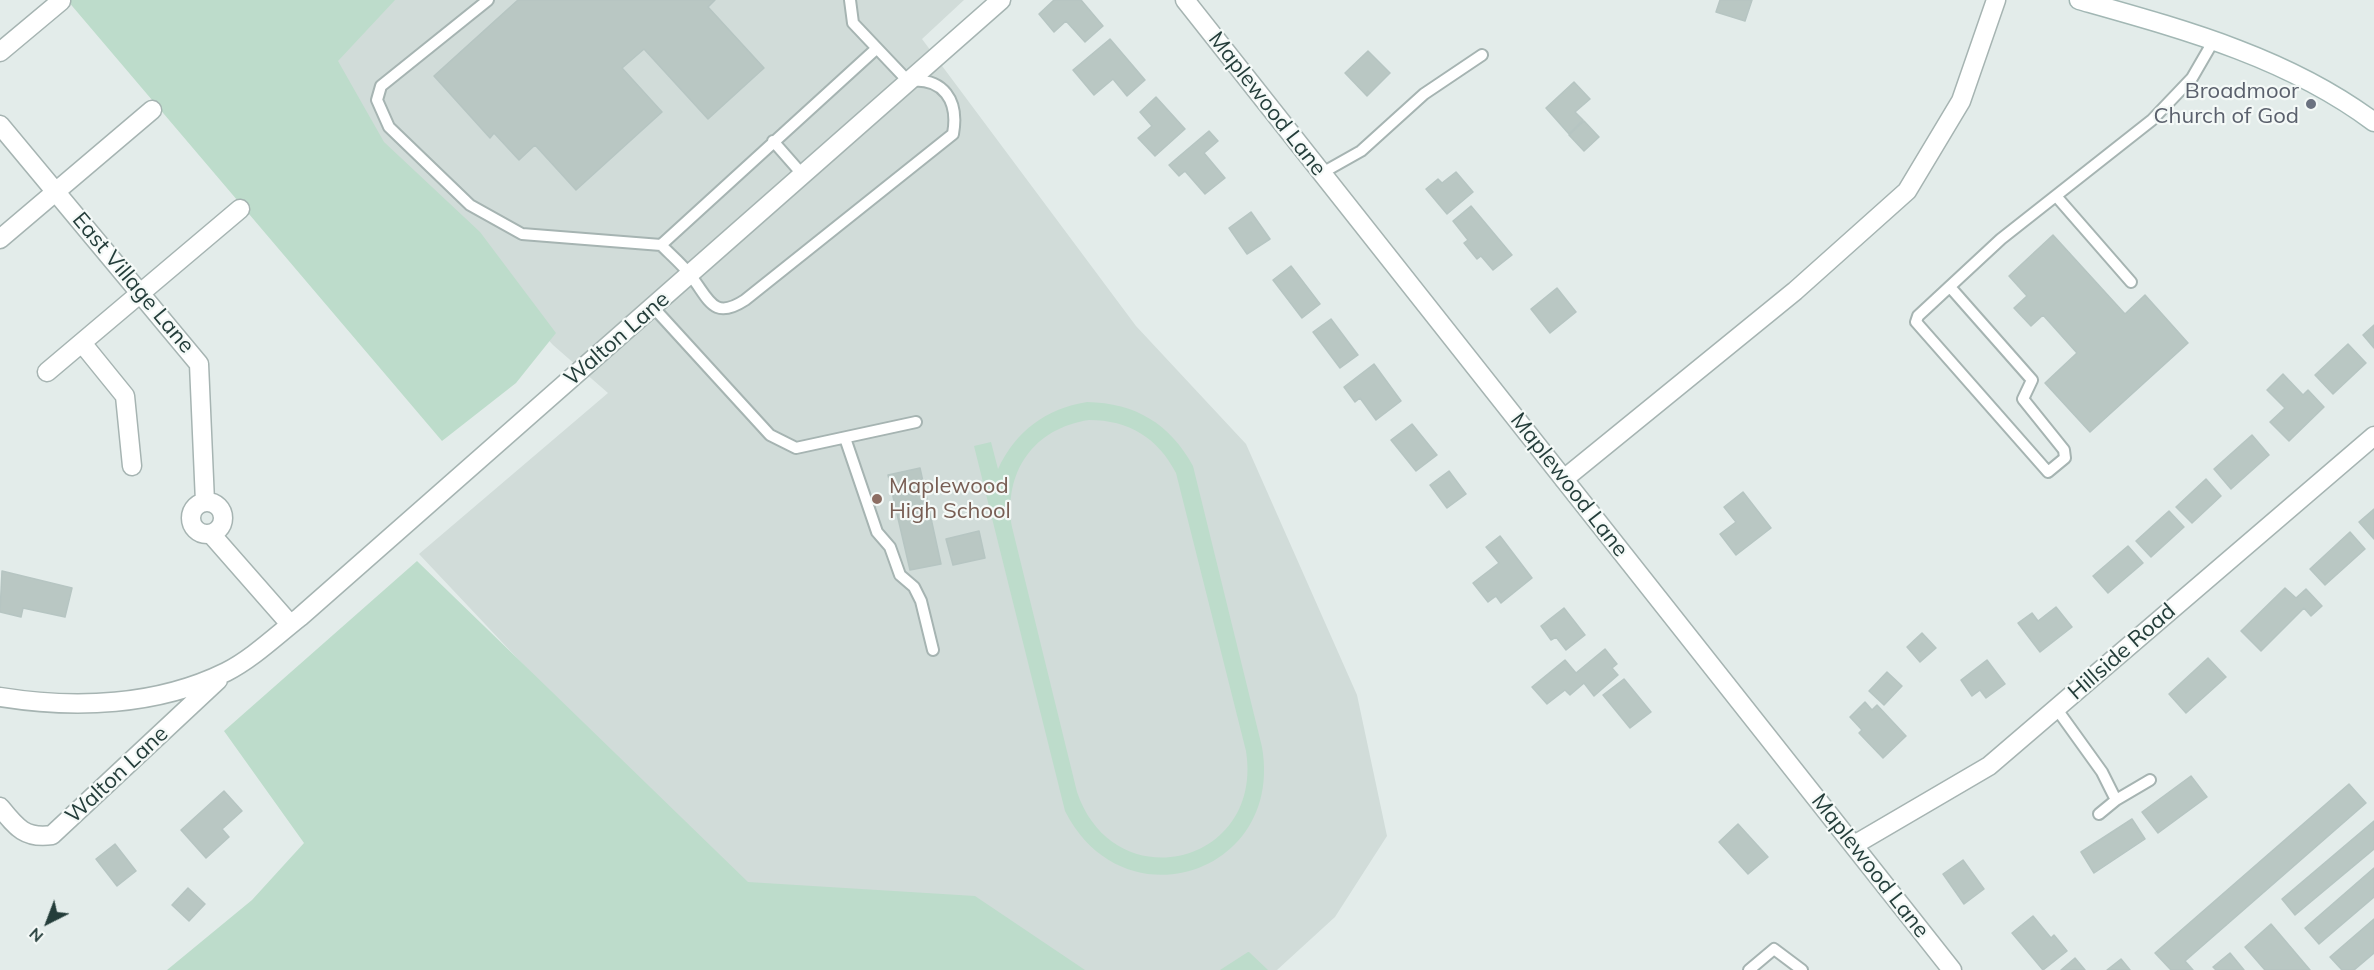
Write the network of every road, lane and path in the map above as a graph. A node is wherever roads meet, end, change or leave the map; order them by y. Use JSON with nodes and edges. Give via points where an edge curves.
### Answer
{"nodes":[{"id":1,"x":488,"y":0,"type":"edge"},
{"id":2,"x":850,"y":0,"type":"edge"},
{"id":3,"x":1002,"y":0,"type":"edge"},
{"id":4,"x":1185,"y":0,"type":"edge"},
{"id":5,"x":1996,"y":0,"type":"edge"},
{"id":6,"x":2079,"y":0,"type":"edge"},
{"id":7,"x":62,"y":1,"type":"edge"},
{"id":8,"x":2214,"y":40,"type":"junction"},
{"id":9,"x":876,"y":49,"type":"junction"},
{"id":10,"x":0,"y":52,"type":"edge"},
{"id":11,"x":1482,"y":55,"type":"dead end"},
{"id":12,"x":908,"y":81,"type":"junction"},
{"id":13,"x":152,"y":110,"type":"dead end"},
{"id":14,"x":2374,"y":122,"type":"edge"},
{"id":15,"x":4,"y":138,"type":"edge"},
{"id":16,"x":773,"y":141,"type":"junction"},
{"id":17,"x":1322,"y":173,"type":"junction"},
{"id":18,"x":802,"y":174,"type":"junction"},
{"id":19,"x":57,"y":191,"type":"junction"},
{"id":20,"x":2056,"y":196,"type":"junction"},
{"id":21,"x":240,"y":209,"type":"dead end"},
{"id":22,"x":0,"y":239,"type":"edge"},
{"id":23,"x":662,"y":245,"type":"junction"},
{"id":24,"x":691,"y":276,"type":"junction"},
{"id":25,"x":2131,"y":282,"type":"dead end"},
{"id":26,"x":1950,"y":287,"type":"junction"},
{"id":27,"x":141,"y":293,"type":"junction"},
{"id":28,"x":653,"y":307,"type":"junction"},
{"id":29,"x":82,"y":343,"type":"junction"},
{"id":30,"x":47,"y":372,"type":"dead end"},
{"id":31,"x":916,"y":422,"type":"dead end"},
{"id":32,"x":2374,"y":436,"type":"edge"},
{"id":33,"x":845,"y":438,"type":"junction"},
{"id":34,"x":132,"y":466,"type":"dead end"},
{"id":35,"x":1564,"y":479,"type":"junction"},
{"id":36,"x":205,"y":502,"type":"junction"},
{"id":37,"x":215,"y":531,"type":"junction"},
{"id":38,"x":295,"y":621,"type":"junction"},
{"id":39,"x":933,"y":650,"type":"dead end"},
{"id":40,"x":228,"y":671,"type":"junction"},
{"id":41,"x":0,"y":697,"type":"edge"},
{"id":42,"x":2056,"y":708,"type":"junction"},
{"id":43,"x":2150,"y":780,"type":"dead end"},
{"id":44,"x":2116,"y":800,"type":"junction"},
{"id":45,"x":0,"y":807,"type":"edge"},
{"id":46,"x":2099,"y":814,"type":"dead end"},
{"id":47,"x":1854,"y":845,"type":"junction"},
{"id":48,"x":1749,"y":970,"type":"edge"},
{"id":49,"x":1803,"y":970,"type":"edge"},
{"id":50,"x":1952,"y":970,"type":"edge"}],
"edges":[{"from":1,"to":23,"type":"lane","via":[[381,86],[377,100],[389,127],[470,205],[522,234]]},
{"from":2,"to":9,"type":"lane","via":[[853,23]]},
{"from":3,"to":12,"type":"street","name":"Walton Lane"},
{"from":4,"to":17,"type":"street","name":"Maplewood Lane"},
{"from":5,"to":35,"type":"street","via":[[1961,101],[1907,190],[1795,291]]},
{"from":6,"to":8,"type":"street"},
{"from":7,"to":10,"type":"street"},
{"from":8,"to":14,"type":"street","via":[[2301,76]]},
{"from":8,"to":20,"type":"lane","via":[[2192,78],[2152,120]]},
{"from":9,"to":12,"type":"lane"},
{"from":9,"to":16,"type":"lane"},
{"from":11,"to":17,"type":"lane","via":[[1424,94],[1361,151]]},
{"from":12,"to":18,"type":"street","name":"Walton Lane"},
{"from":12,"to":24,"type":"lane","via":[[923,79],[940,86],[956,116],[953,134],[732,309],[709,303]]},
{"from":13,"to":19,"type":"street"},
{"from":15,"to":19,"type":"street","name":"East Village Lane"},
{"from":16,"to":18,"type":"lane"},
{"from":16,"to":23,"type":"lane"},
{"from":17,"to":35,"type":"street","name":"Maplewood Lane"},
{"from":18,"to":24,"type":"street","name":"Walton Lane"},
{"from":19,"to":22,"type":"street"},
{"from":19,"to":27,"type":"street","name":"East Village Lane"},
{"from":20,"to":25,"type":"lane"},
{"from":20,"to":26,"type":"lane","via":[[2001,239]]},
{"from":21,"to":27,"type":"street"},
{"from":23,"to":24,"type":"lane"},
{"from":24,"to":28,"type":"street","name":"Walton Lane"},
{"from":26,"to":26,"type":"lane","via":[[1916,322],[2048,472],[2065,458],[2064,450],[2023,399],[2032,381]]},
{"from":27,"to":29,"type":"street"},
{"from":27,"to":36,"type":"street","name":"East Village Lane","via":[[199,364]]},
{"from":28,"to":33,"type":"lane","via":[[770,435],[796,448]]},
{"from":28,"to":38,"type":"street","name":"Walton Lane"},
{"from":29,"to":30,"type":"street"},
{"from":29,"to":34,"type":"street","via":[[125,396]]},
{"from":31,"to":33,"type":"lane"},
{"from":32,"to":42,"type":"street","name":"Hillside Road"},
{"from":33,"to":39,"type":"lane","via":[[877,532],[890,547],[900,575],[914,587],[921,601]]},
{"from":35,"to":47,"type":"street","name":"Maplewood Lane"},
{"from":36,"to":37,"type":"street","via":[[216,504],[223,513]]},
{"from":36,"to":37,"type":"street","via":[[195,506],[191,521],[196,531]]},
{"from":37,"to":38,"type":"street"},
{"from":38,"to":40,"type":"street","name":"Walton Lane"},
{"from":40,"to":41,"type":"street","name":"Walton Lane","via":[[198,684],[133,700],[71,704]]},
{"from":40,"to":45,"type":"street","name":"Walton Lane","via":[[52,835],[35,837],[15,826]]},
{"from":42,"to":44,"type":"lane","via":[[2102,772]]},
{"from":42,"to":47,"type":"street","name":"Hillside Road","via":[[1989,766]]},
{"from":43,"to":44,"type":"lane"},
{"from":44,"to":46,"type":"lane"},
{"from":47,"to":50,"type":"street","name":"Maplewood Lane"},
{"from":48,"to":49,"type":"lane","via":[[1774,949]]}]}
